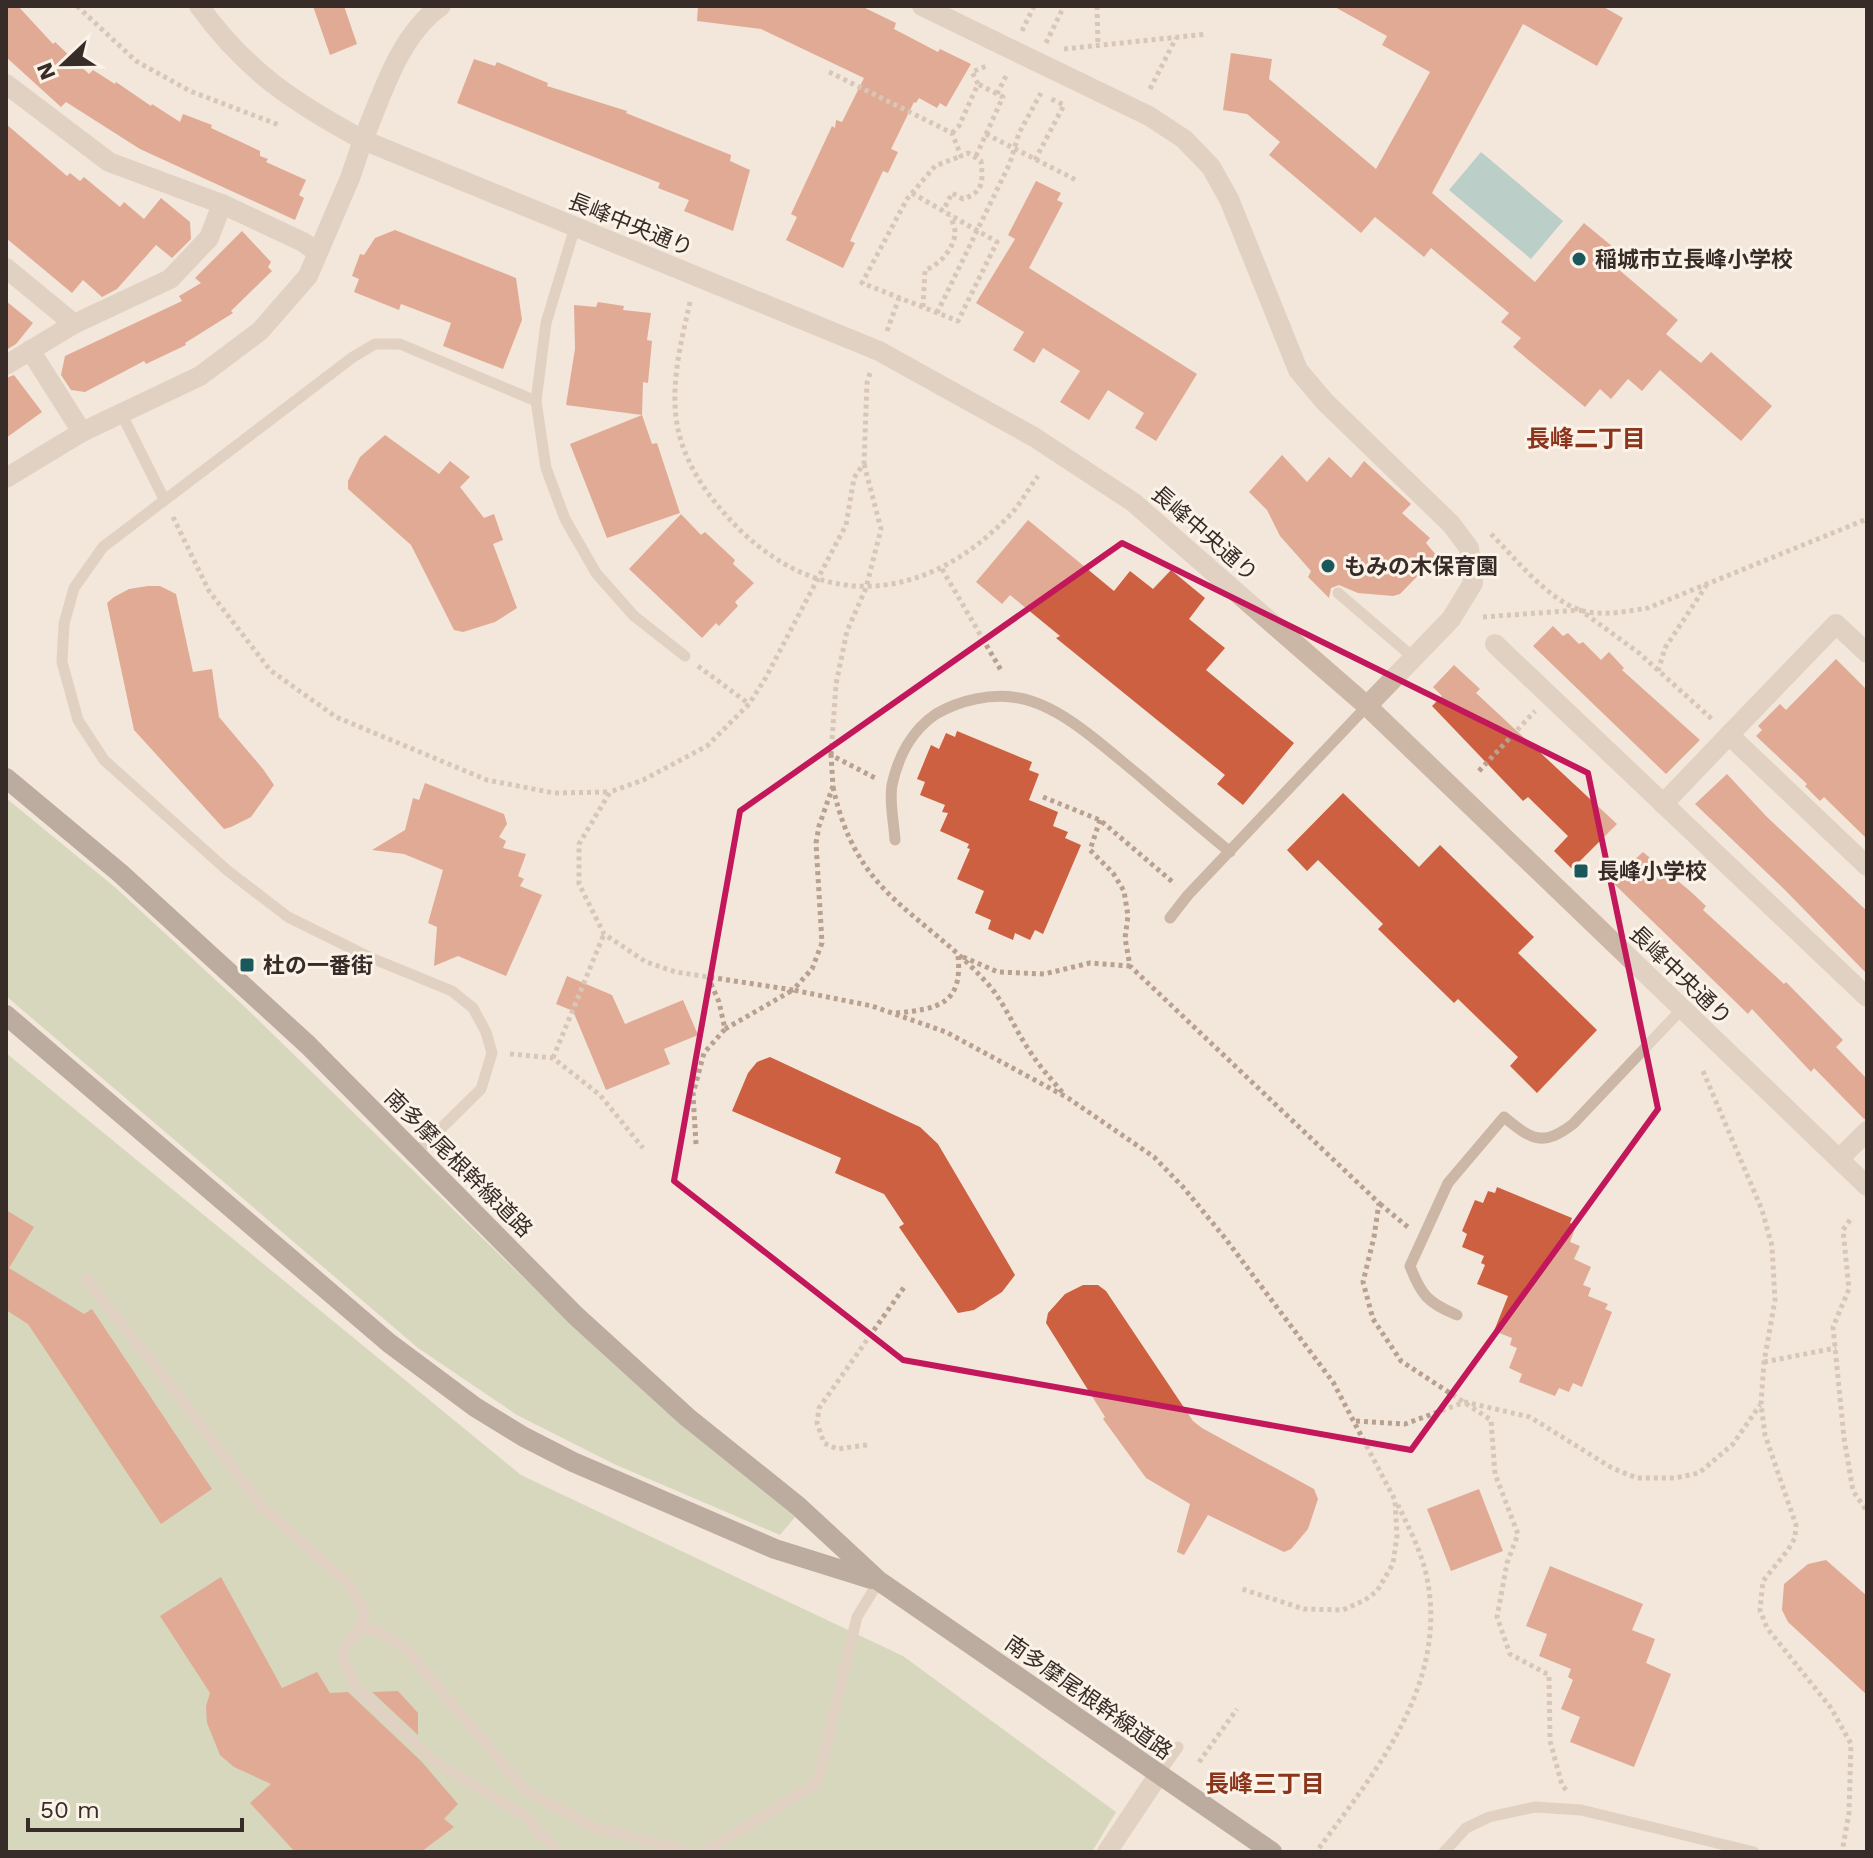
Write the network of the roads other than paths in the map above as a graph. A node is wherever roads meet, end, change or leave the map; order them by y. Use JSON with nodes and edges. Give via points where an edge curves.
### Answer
{"nodes":[{"id":1,"x":199,"y":6,"type":"edge"},
{"id":2,"x":441,"y":6,"type":"edge"},
{"id":3,"x":922,"y":6,"type":"edge"},
{"id":4,"x":6,"y":84,"type":"edge"},
{"id":5,"x":363,"y":140,"type":"junction"},
{"id":6,"x":222,"y":204,"type":"junction"},
{"id":7,"x":575,"y":227,"type":"junction"},
{"id":8,"x":317,"y":252,"type":"junction"},
{"id":9,"x":6,"y":268,"type":"edge"},
{"id":10,"x":74,"y":324,"type":"junction"},
{"id":11,"x":30,"y":350,"type":"junction"},
{"id":12,"x":6,"y":365,"type":"edge"},
{"id":13,"x":536,"y":401,"type":"junction"},
{"id":14,"x":122,"y":415,"type":"junction"},
{"id":15,"x":82,"y":432,"type":"junction"},
{"id":16,"x":6,"y":478,"type":"edge"},
{"id":17,"x":164,"y":499,"type":"junction"},
{"id":18,"x":1338,"y":593,"type":"dead end"},
{"id":19,"x":1495,"y":644,"type":"dead end"},
{"id":20,"x":1867,"y":653,"type":"edge"},
{"id":21,"x":685,"y":656,"type":"road end"},
{"id":22,"x":1414,"y":658,"type":"junction"},
{"id":23,"x":1367,"y":706,"type":"junction"},
{"id":24,"x":1729,"y":735,"type":"junction"},
{"id":25,"x":6,"y":778,"type":"edge"},
{"id":26,"x":1663,"y":804,"type":"junction"},
{"id":27,"x":895,"y":840,"type":"dead end"},
{"id":28,"x":1230,"y":852,"type":"junction"},
{"id":29,"x":1867,"y":866,"type":"edge"},
{"id":30,"x":1170,"y":918,"type":"dead end"},
{"id":31,"x":1867,"y":997,"type":"edge"},
{"id":32,"x":1681,"y":1010,"type":"junction"},
{"id":33,"x":6,"y":1015,"type":"edge"},
{"id":34,"x":1867,"y":1131,"type":"edge"},
{"id":35,"x":416,"y":1153,"type":"junction"},
{"id":36,"x":1839,"y":1159,"type":"junction"},
{"id":37,"x":1867,"y":1186,"type":"edge"},
{"id":38,"x":86,"y":1279,"type":"dead end"},
{"id":39,"x":1457,"y":1315,"type":"dead end"},
{"id":40,"x":879,"y":1581,"type":"junction"},
{"id":41,"x":358,"y":1630,"type":"junction"},
{"id":42,"x":1178,"y":1747,"type":"dead end"},
{"id":43,"x":1159,"y":1774,"type":"junction"},
{"id":44,"x":557,"y":1852,"type":"edge"},
{"id":45,"x":691,"y":1852,"type":"edge"},
{"id":46,"x":704,"y":1852,"type":"edge"},
{"id":47,"x":1107,"y":1852,"type":"edge"},
{"id":48,"x":1272,"y":1852,"type":"edge"},
{"id":49,"x":1444,"y":1852,"type":"edge"},
{"id":50,"x":1754,"y":1852,"type":"edge"}],
"edges":[{"from":1,"to":5,"type":"street","name":"長峰中央通り","via":[[249,65],[283,94]]},
{"from":2,"to":5,"type":"street","via":[[403,51]]},
{"from":3,"to":22,"type":"street","via":[[1149,116],[1184,139],[1211,167],[1298,370],[1469,548],[1473,583],[1451,619]]},
{"from":4,"to":6,"type":"street","via":[[109,162]]},
{"from":5,"to":7,"type":"street","name":"長峰中央通り"},
{"from":5,"to":8,"type":"street"},
{"from":6,"to":8,"type":"street"},
{"from":6,"to":10,"type":"street","via":[[209,238],[170,279]]},
{"from":7,"to":13,"type":"lane","via":[[546,323]]},
{"from":7,"to":23,"type":"street","name":"長峰中央通り","via":[[879,351],[1034,437],[1133,502]]},
{"from":8,"to":14,"type":"street","via":[[308,276],[260,331],[200,376]]},
{"from":9,"to":10,"type":"street"},
{"from":10,"to":11,"type":"street"},
{"from":11,"to":12,"type":"street"},
{"from":11,"to":15,"type":"street"},
{"from":13,"to":17,"type":"lane","via":[[400,344],[375,344]]},
{"from":13,"to":21,"type":"lane","via":[[546,468],[565,519],[596,573],[634,616]]},
{"from":14,"to":15,"type":"street"},
{"from":14,"to":17,"type":"lane"},
{"from":15,"to":16,"type":"street"},
{"from":17,"to":35,"type":"lane","via":[[103,547],[74,588],[64,624],[62,662],[78,720],[104,760],[288,917],[452,991],[473,1008],[492,1053],[481,1089]]},
{"from":18,"to":22,"type":"lane"},
{"from":19,"to":26,"type":"street"},
{"from":20,"to":24,"type":"street","via":[[1836,624]]},
{"from":22,"to":23,"type":"street"},
{"from":23,"to":28,"type":"lane"},
{"from":23,"to":32,"type":"street","name":"長峰中央通り"},
{"from":24,"to":26,"type":"street"},
{"from":24,"to":29,"type":"street"},
{"from":25,"to":35,"type":"main road","name":"南多摩尾根幹線道路","via":[[120,873],[308,1045]]},
{"from":26,"to":31,"type":"street"},
{"from":27,"to":28,"type":"lane","via":[[892,786],[910,737],[947,707],[995,697],[1045,707],[1085,731]]},
{"from":28,"to":30,"type":"lane"},
{"from":32,"to":36,"type":"street","name":"長峰中央通り"},
{"from":32,"to":39,"type":"lane","via":[[1555,1138],[1538,1139],[1504,1117],[1448,1183],[1410,1266],[1420,1291],[1437,1307]]},
{"from":33,"to":40,"type":"main road","name":"南多摩尾根幹線道路","via":[[389,1343],[475,1407],[573,1462],[775,1549]]},
{"from":34,"to":36,"type":"street"},
{"from":35,"to":40,"type":"main road","name":"南多摩尾根幹線道路","via":[[587,1326]]},
{"from":36,"to":37,"type":"street","name":"長峰中央通り"},
{"from":38,"to":41,"type":"lane","via":[[261,1506],[349,1584],[365,1613]]},
{"from":40,"to":43,"type":"main road","name":"南多摩尾根幹線道路"},
{"from":40,"to":46,"type":"lane","via":[[857,1617],[817,1783]]},
{"from":41,"to":44,"type":"lane","via":[[345,1647],[343,1660],[355,1687],[432,1760],[525,1816]]},
{"from":41,"to":45,"type":"lane","via":[[376,1630],[405,1648],[525,1790],[593,1827]]},
{"from":42,"to":43,"type":"lane"},
{"from":43,"to":47,"type":"street"},
{"from":43,"to":48,"type":"main road","name":"南多摩尾根幹線道路"},
{"from":49,"to":50,"type":"lane","via":[[1466,1828],[1535,1807],[1581,1810]]}]}
